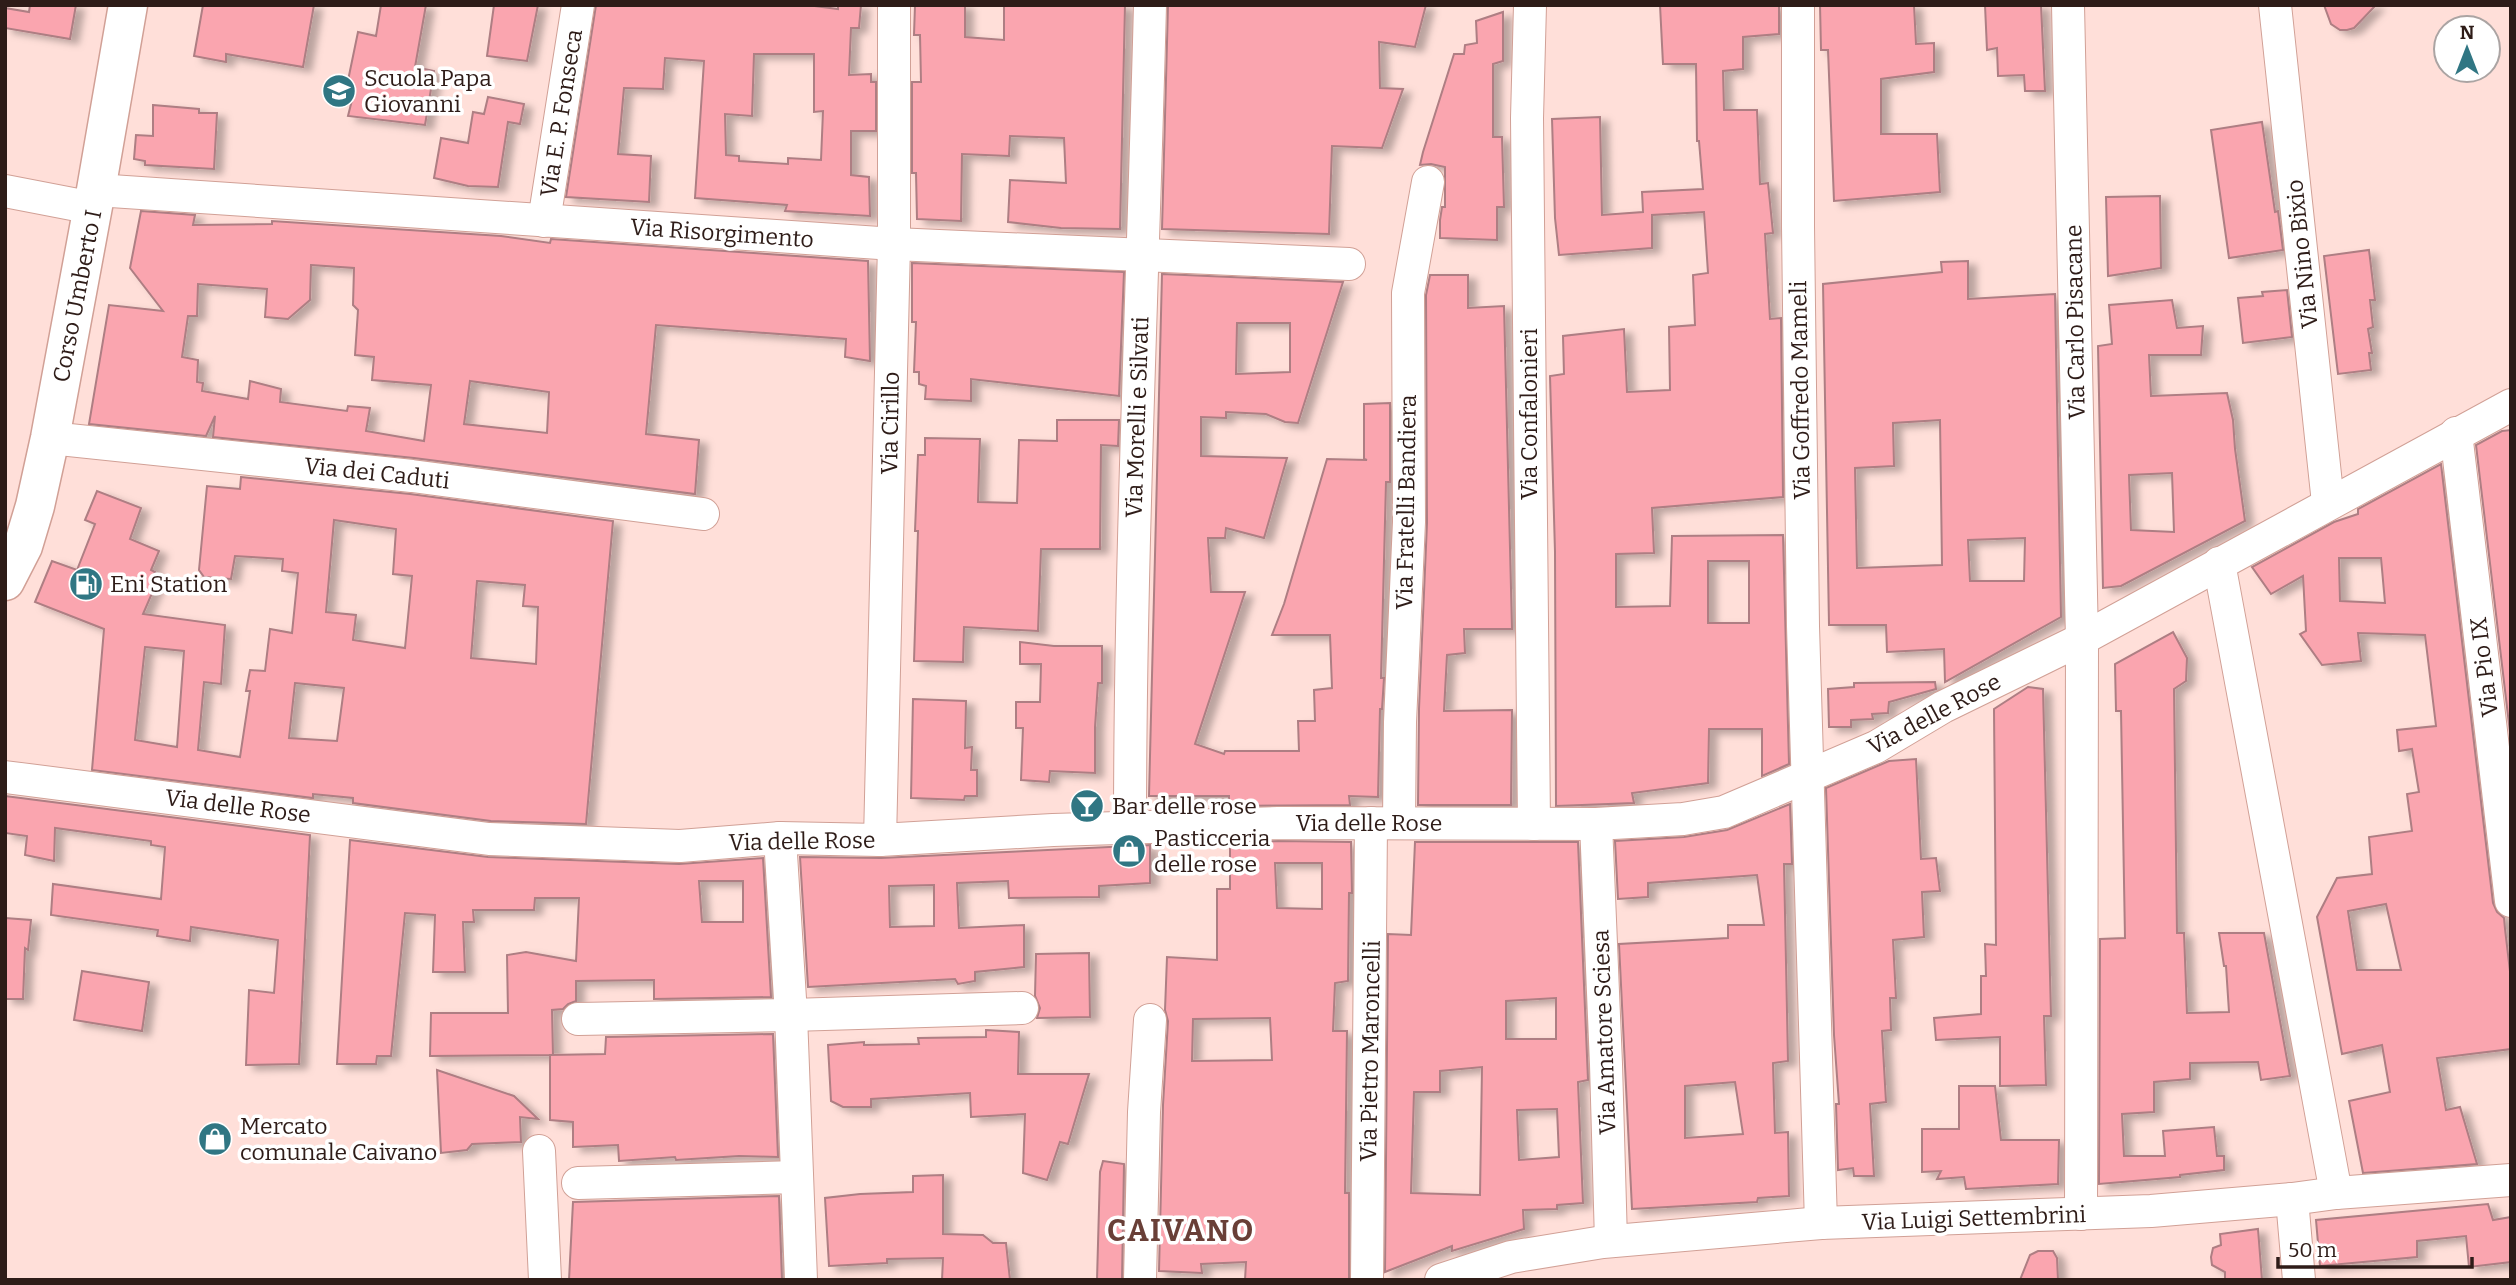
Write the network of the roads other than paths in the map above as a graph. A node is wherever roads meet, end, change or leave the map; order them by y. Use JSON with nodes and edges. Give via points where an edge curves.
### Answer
{"nodes":[{"id":1,"x":128,"y":5,"type":"edge"},
{"id":2,"x":578,"y":5,"type":"edge"},
{"id":3,"x":894,"y":5,"type":"edge"},
{"id":4,"x":1150,"y":5,"type":"edge"},
{"id":5,"x":1530,"y":5,"type":"edge"},
{"id":6,"x":1798,"y":5,"type":"edge"},
{"id":7,"x":2068,"y":5,"type":"edge"},
{"id":8,"x":2275,"y":5,"type":"edge"},
{"id":9,"x":1428,"y":182,"type":"dead end"},
{"id":10,"x":5,"y":191,"type":"edge"},
{"id":11,"x":95,"y":199,"type":"junction"},
{"id":12,"x":544,"y":221,"type":"junction"},
{"id":13,"x":894,"y":244,"type":"junction"},
{"id":14,"x":1143,"y":254,"type":"junction"},
{"id":15,"x":1349,"y":264,"type":"dead end"},
{"id":16,"x":2511,"y":405,"type":"edge"},
{"id":17,"x":2456,"y":433,"type":"junction"},
{"id":18,"x":50,"y":438,"type":"junction"},
{"id":19,"x":2328,"y":503,"type":"junction"},
{"id":20,"x":703,"y":514,"type":"dead end"},
{"id":21,"x":14,"y":544,"type":"edge"},
{"id":22,"x":2219,"y":563,"type":"junction"},
{"id":23,"x":5,"y":581,"type":"edge"},
{"id":24,"x":2082,"y":639,"type":"junction"},
{"id":25,"x":1808,"y":775,"type":"junction"},
{"id":26,"x":5,"y":777,"type":"edge"},
{"id":27,"x":1385,"y":823,"type":"junction"},
{"id":28,"x":1534,"y":824,"type":"junction"},
{"id":29,"x":1596,"y":824,"type":"junction"},
{"id":30,"x":1130,"y":829,"type":"junction"},
{"id":31,"x":780,"y":838,"type":"junction"},
{"id":32,"x":880,"y":840,"type":"junction"},
{"id":33,"x":2511,"y":901,"type":"edge"},
{"id":34,"x":1022,"y":1008,"type":"dead end"},
{"id":35,"x":791,"y":1015,"type":"junction"},
{"id":36,"x":578,"y":1019,"type":"dead end"},
{"id":37,"x":1150,"y":1020,"type":"dead end"},
{"id":38,"x":539,"y":1151,"type":"dead end"},
{"id":39,"x":797,"y":1177,"type":"junction"},
{"id":40,"x":2511,"y":1180,"type":"edge"},
{"id":41,"x":578,"y":1184,"type":"dead end"},
{"id":42,"x":2336,"y":1193,"type":"junction"},
{"id":43,"x":2292,"y":1199,"type":"junction"},
{"id":44,"x":2081,"y":1214,"type":"junction"},
{"id":45,"x":1821,"y":1223,"type":"junction"},
{"id":46,"x":1611,"y":1241,"type":"junction"},
{"id":47,"x":1450,"y":1278,"type":"edge"},
{"id":48,"x":545,"y":1280,"type":"edge"},
{"id":49,"x":801,"y":1280,"type":"edge"},
{"id":50,"x":1140,"y":1280,"type":"edge"},
{"id":51,"x":1367,"y":1280,"type":"edge"},
{"id":52,"x":2299,"y":1280,"type":"edge"}],
"edges":[{"from":1,"to":11,"type":"main road","name":"Corso Umberto I"},
{"from":2,"to":12,"type":"street","name":"Via E. P. Fonseca"},
{"from":3,"to":13,"type":"street","name":"Via Cirillo"},
{"from":4,"to":14,"type":"street","name":"Via Morelli e Silvati"},
{"from":5,"to":28,"type":"street","name":"Via Confalonieri","via":[[1527,132]]},
{"from":6,"to":25,"type":"street","name":"Via Goffredo Mameli"},
{"from":7,"to":24,"type":"street","name":"Via Carlo Pisacane"},
{"from":8,"to":19,"type":"street","name":"Via Nino Bixio"},
{"from":9,"to":27,"type":"street","name":"Via Fratelli Bandiera","via":[[1408,293],[1409,522],[1400,722]]},
{"from":10,"to":11,"type":"street","name":"Via Risorgimento"},
{"from":11,"to":12,"type":"street","name":"Via Risorgimento"},
{"from":11,"to":18,"type":"main road","name":"Corso Umberto I"},
{"from":12,"to":13,"type":"street","name":"Via Risorgimento"},
{"from":13,"to":14,"type":"street","name":"Via Risorgimento"},
{"from":13,"to":32,"type":"street","name":"Via Cirillo"},
{"from":14,"to":15,"type":"street","name":"Via Risorgimento"},
{"from":14,"to":30,"type":"street","name":"Via Morelli e Silvati"},
{"from":16,"to":17,"type":"street","name":"Via delle Rose"},
{"from":17,"to":19,"type":"street","name":"Via delle Rose"},
{"from":17,"to":33,"type":"street","name":"Via Pio IX"},
{"from":18,"to":20,"type":"street","name":"Via dei Caduti","via":[[412,476]]},
{"from":18,"to":21,"type":"main road","name":"Corso Umberto I","via":[[35,506]]},
{"from":19,"to":22,"type":"street","name":"Via delle Rose"},
{"from":21,"to":23,"type":"main road","name":"Corso Umberto I"},
{"from":22,"to":24,"type":"street","name":"Via delle Rose"},
{"from":22,"to":42,"type":"street"},
{"from":24,"to":25,"type":"street","name":"Via delle Rose","via":[[1943,707],[1877,747]]},
{"from":24,"to":44,"type":"street","name":"Via Carlo Pisacane"},
{"from":25,"to":29,"type":"street","name":"Via delle Rose","via":[[1724,812]]},
{"from":25,"to":45,"type":"street","name":"Via Goffredo Mameli"},
{"from":26,"to":31,"type":"street","name":"Via delle Rose","via":[[489,839],[680,846]]},
{"from":27,"to":28,"type":"street","name":"Via delle Rose"},
{"from":27,"to":30,"type":"street","name":"Via delle Rose"},
{"from":27,"to":51,"type":"street","name":"Via Pietro Maroncelli"},
{"from":28,"to":29,"type":"street","name":"Via delle Rose"},
{"from":29,"to":46,"type":"street","name":"Via Amatore Sciesa"},
{"from":30,"to":32,"type":"street","name":"Via delle Rose"},
{"from":31,"to":32,"type":"street","name":"Via delle Rose"},
{"from":31,"to":35,"type":"street"},
{"from":34,"to":35,"type":"street"},
{"from":35,"to":36,"type":"street"},
{"from":35,"to":39,"type":"street"},
{"from":37,"to":50,"type":"street"},
{"from":38,"to":48,"type":"street"},
{"from":39,"to":41,"type":"street"},
{"from":39,"to":49,"type":"street"},
{"from":40,"to":42,"type":"street","name":"Via Luigi Settembrini"},
{"from":42,"to":43,"type":"street","name":"Via Luigi Settembrini"},
{"from":43,"to":44,"type":"street","name":"Via Luigi Settembrini"},
{"from":43,"to":52,"type":"street"},
{"from":44,"to":45,"type":"street","name":"Via Luigi Settembrini"},
{"from":45,"to":46,"type":"street","name":"Via Luigi Settembrini"},
{"from":46,"to":47,"type":"street","name":"Via Luigi Settembrini","via":[[1511,1257]]}]}
